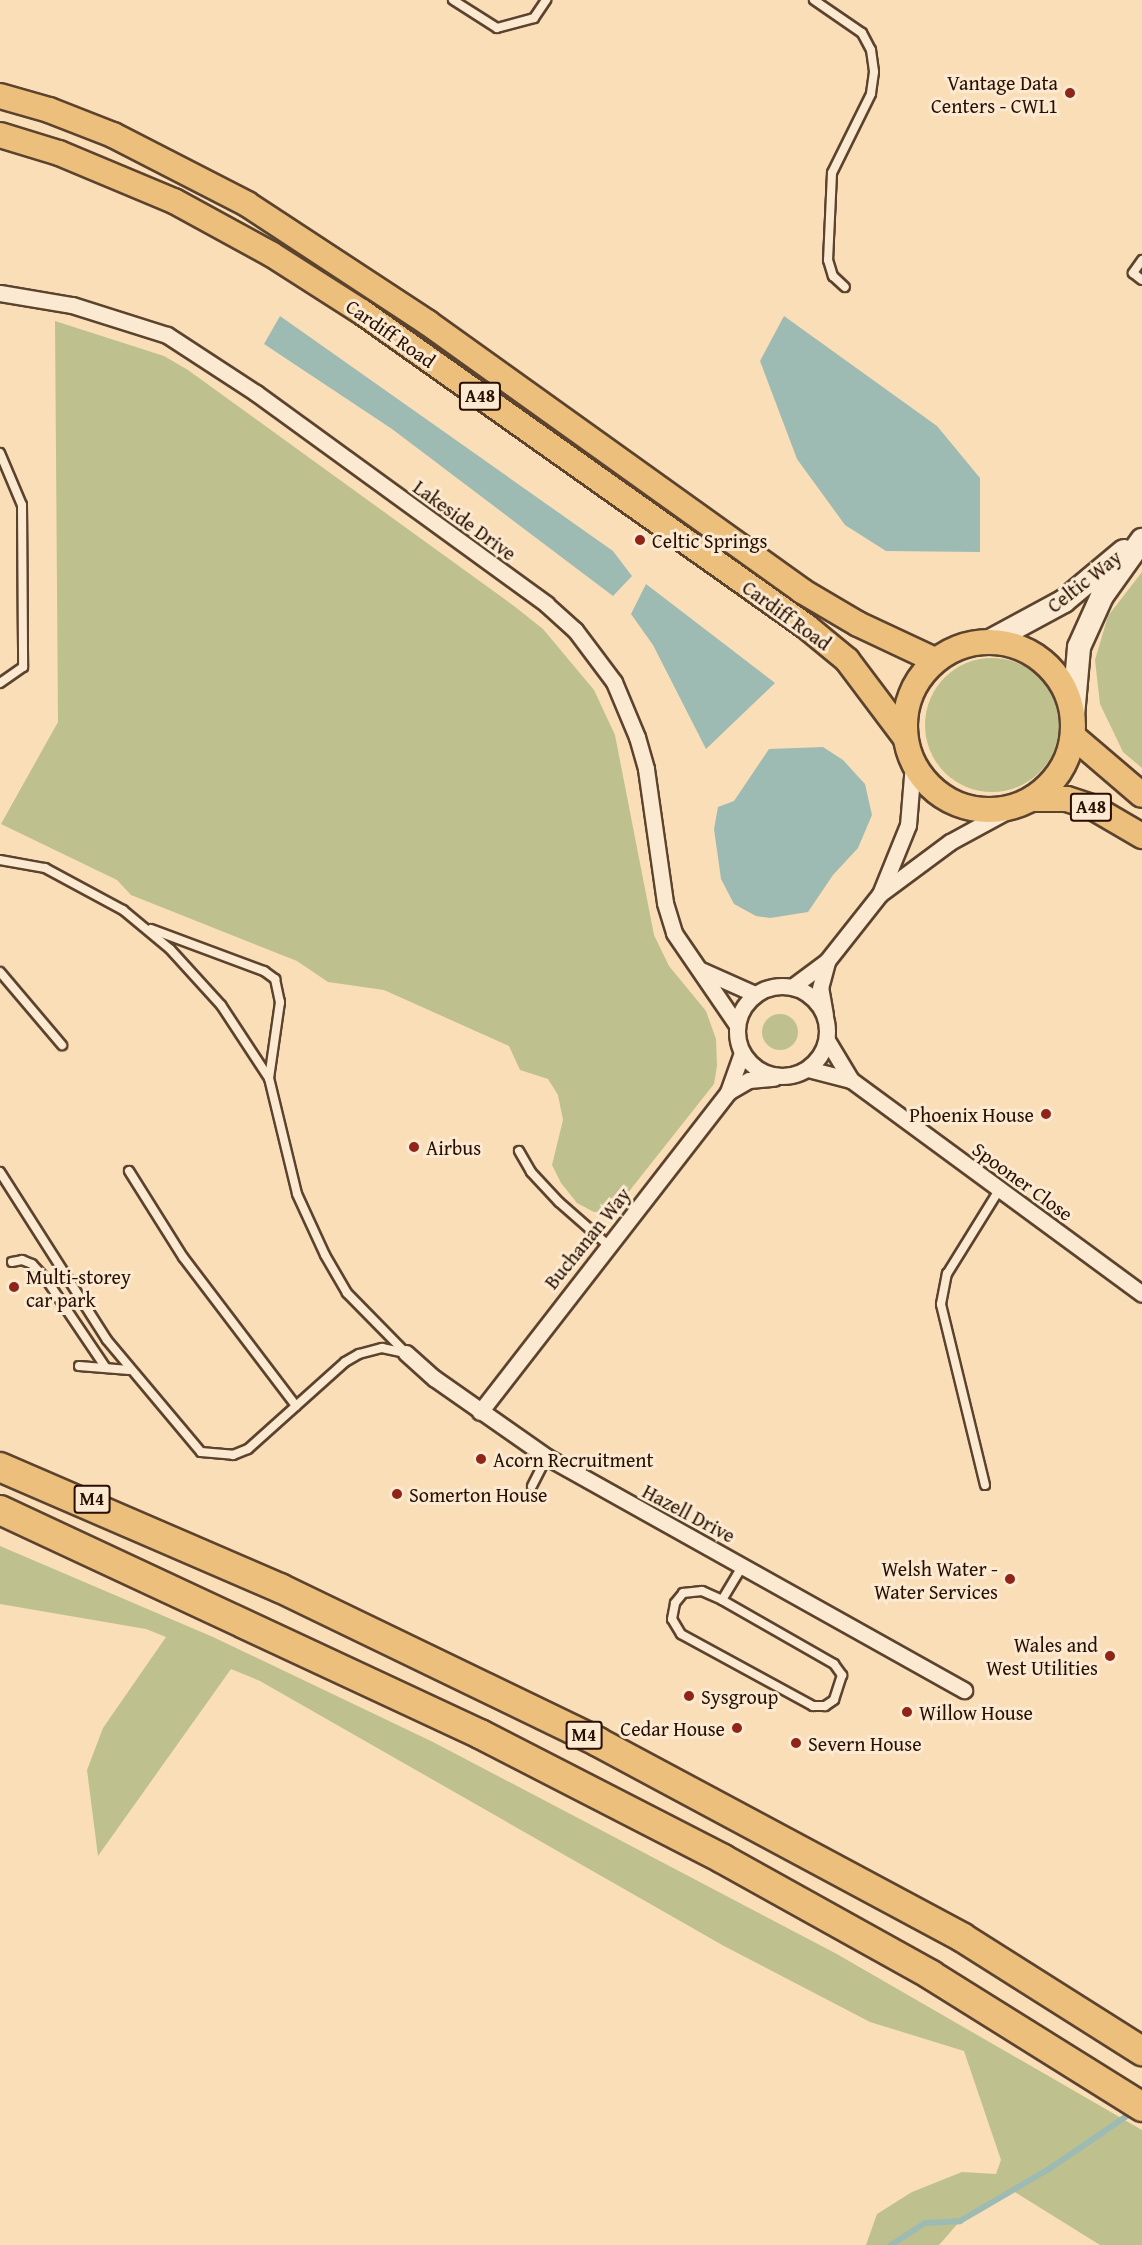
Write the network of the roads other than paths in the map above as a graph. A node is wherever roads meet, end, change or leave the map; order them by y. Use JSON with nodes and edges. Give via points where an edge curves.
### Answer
{"nodes":[{"id":1,"x":453,"y":0,"type":"edge"},
{"id":2,"x":546,"y":0,"type":"edge"},
{"id":3,"x":814,"y":0,"type":"edge"},
{"id":4,"x":0,"y":96,"type":"edge"},
{"id":5,"x":0,"y":135,"type":"edge"},
{"id":6,"x":1142,"y":260,"type":"edge"},
{"id":7,"x":1142,"y":280,"type":"edge"},
{"id":8,"x":845,"y":287,"type":"dead end"},
{"id":9,"x":0,"y":294,"type":"edge"},
{"id":10,"x":0,"y":453,"type":"edge"},
{"id":11,"x":1142,"y":535,"type":"edge"},
{"id":12,"x":1142,"y":540,"type":"edge"},
{"id":13,"x":993,"y":640,"type":"junction"},
{"id":14,"x":935,"y":660,"type":"junction"},
{"id":15,"x":0,"y":683,"type":"edge"},
{"id":16,"x":1073,"y":727,"type":"junction"},
{"id":17,"x":904,"y":737,"type":"junction"},
{"id":18,"x":913,"y":764,"type":"junction"},
{"id":19,"x":1142,"y":795,"type":"edge"},
{"id":20,"x":1025,"y":803,"type":"junction"},
{"id":21,"x":1142,"y":836,"type":"edge"},
{"id":22,"x":0,"y":860,"type":"edge"},
{"id":23,"x":880,"y":894,"type":"junction"},
{"id":24,"x":147,"y":927,"type":"junction"},
{"id":25,"x":827,"y":962,"type":"junction"},
{"id":26,"x":698,"y":969,"type":"junction"},
{"id":27,"x":0,"y":972,"type":"edge"},
{"id":28,"x":792,"y":987,"type":"junction"},
{"id":29,"x":755,"y":994,"type":"junction"},
{"id":30,"x":825,"y":1015,"type":"junction"},
{"id":31,"x":737,"y":1025,"type":"junction"},
{"id":32,"x":827,"y":1040,"type":"junction"},
{"id":33,"x":62,"y":1045,"type":"dead end"},
{"id":34,"x":742,"y":1053,"type":"junction"},
{"id":35,"x":808,"y":1069,"type":"junction"},
{"id":36,"x":780,"y":1077,"type":"junction"},
{"id":37,"x":268,"y":1078,"type":"junction"},
{"id":38,"x":851,"y":1080,"type":"junction"},
{"id":39,"x":728,"y":1092,"type":"junction"},
{"id":40,"x":519,"y":1151,"type":"dead end"},
{"id":41,"x":129,"y":1171,"type":"dead end"},
{"id":42,"x":0,"y":1172,"type":"edge"},
{"id":43,"x":999,"y":1190,"type":"junction"},
{"id":44,"x":607,"y":1244,"type":"junction"},
{"id":45,"x":12,"y":1263,"type":"dead end"},
{"id":46,"x":1142,"y":1294,"type":"edge"},
{"id":47,"x":406,"y":1353,"type":"junction"},
{"id":48,"x":80,"y":1366,"type":"dead end"},
{"id":49,"x":106,"y":1368,"type":"junction"},
{"id":50,"x":129,"y":1370,"type":"junction"},
{"id":51,"x":296,"y":1406,"type":"junction"},
{"id":52,"x":480,"y":1412,"type":"junction"},
{"id":53,"x":0,"y":1454,"type":"edge"},
{"id":54,"x":547,"y":1457,"type":"junction"},
{"id":55,"x":0,"y":1467,"type":"edge"},
{"id":56,"x":985,"y":1485,"type":"dead end"},
{"id":57,"x":532,"y":1486,"type":"dead end"},
{"id":58,"x":0,"y":1510,"type":"edge"},
{"id":59,"x":0,"y":1520,"type":"edge"},
{"id":60,"x":184,"y":1545,"type":"junction"},
{"id":61,"x":80,"y":1547,"type":"junction"},
{"id":62,"x":743,"y":1566,"type":"junction"},
{"id":63,"x":722,"y":1600,"type":"junction"},
{"id":64,"x":964,"y":1690,"type":"dead end"},
{"id":65,"x":1142,"y":2051,"type":"edge"},
{"id":66,"x":1142,"y":2107,"type":"edge"}],
"edges":[{"from":1,"to":2,"type":"lane","via":[[497,28],[534,18]]},
{"from":3,"to":8,"type":"lane","via":[[861,33],[871,50],[874,72],[872,94],[832,174],[828,260],[833,276]]},
{"from":4,"to":14,"type":"main road","name":"Cardiff Road","number":"A48","via":[[113,135],[247,204],[428,323],[802,591],[858,624]]},
{"from":5,"to":17,"type":"main road","name":"Cardiff Road","number":"A48","via":[[58,153],[174,201],[271,254],[362,312],[807,627],[847,660]]},
{"from":6,"to":7,"type":"lane","via":[[1133,273]]},
{"from":9,"to":26,"type":"street","name":"Lakeside Drive","via":[[72,305],[167,335],[266,399],[546,604],[575,630],[614,682],[628,713],[646,770],[664,903],[674,933]]},
{"from":10,"to":15,"type":"lane","via":[[22,505],[22,667]]},
{"from":11,"to":13,"type":"street","name":"Celtic Way","via":[[1065,602]]},
{"from":12,"to":16,"type":"street","name":"Celtic Way","via":[[1102,596],[1079,646]]},
{"from":13,"to":14,"type":"main road","name":"Cardiff Road","via":[[957,646]]},
{"from":13,"to":16,"type":"main road","name":"Cardiff Road","via":[[1032,652],[1057,674],[1068,694]]},
{"from":14,"to":17,"type":"main road","name":"Cardiff Road","via":[[915,684],[905,710]]},
{"from":16,"to":19,"type":"main road","number":"A48"},
{"from":16,"to":20,"type":"main road","via":[[1057,778]]},
{"from":17,"to":18,"type":"main road","name":"Cardiff Road"},
{"from":18,"to":20,"type":"main road","name":"Cardiff Road","via":[[925,782],[949,801],[980,810]]},
{"from":18,"to":23,"type":"street","via":[[908,825]]},
{"from":20,"to":21,"type":"main road","name":"Cardiff Road","number":"A48","via":[[1067,799],[1094,808]]},
{"from":20,"to":23,"type":"street","via":[[950,842]]},
{"from":22,"to":24,"type":"lane","via":[[24,861],[71,879]]},
{"from":23,"to":25,"type":"street"},
{"from":24,"to":37,"type":"lane","via":[[221,1005]]},
{"from":24,"to":37,"type":"lane","via":[[264,971],[275,979],[280,1002]]},
{"from":25,"to":28,"type":"street"},
{"from":25,"to":30,"type":"street","via":[[820,988]]},
{"from":26,"to":29,"type":"street"},
{"from":26,"to":31,"type":"street","name":"Lakeside Drive"},
{"from":27,"to":33,"type":"lane"},
{"from":28,"to":29,"type":"street","via":[[779,986]]},
{"from":28,"to":30,"type":"street","via":[[806,992]]},
{"from":29,"to":31,"type":"street","via":[[743,1008]]},
{"from":30,"to":32,"type":"street"},
{"from":31,"to":34,"type":"street","name":"Buchanan Way"},
{"from":32,"to":35,"type":"street"},
{"from":32,"to":38,"type":"street","name":"Spooner Close"},
{"from":34,"to":36,"type":"street","via":[[752,1065]]},
{"from":34,"to":39,"type":"street","name":"Buchanan Way"},
{"from":35,"to":36,"type":"street","name":"Buchanan Way"},
{"from":35,"to":38,"type":"street","name":"Spooner Close"},
{"from":36,"to":39,"type":"street","name":"Buchanan Way","via":[[749,1080]]},
{"from":37,"to":47,"type":"lane","via":[[288,1166],[309,1226],[347,1293]]},
{"from":38,"to":43,"type":"street","name":"Spooner Close"},
{"from":39,"to":44,"type":"street","name":"Buchanan Way"},
{"from":40,"to":44,"type":"lane","via":[[552,1195]]},
{"from":41,"to":51,"type":"lane","via":[[183,1257]]},
{"from":42,"to":50,"type":"lane"},
{"from":43,"to":46,"type":"street","name":"Spooner Close"},
{"from":43,"to":56,"type":"lane","via":[[947,1274],[940,1304]]},
{"from":44,"to":52,"type":"street","name":"Buchanan Way"},
{"from":45,"to":49,"type":"lane","via":[[22,1260],[32,1264],[46,1279]]},
{"from":47,"to":51,"type":"lane","via":[[382,1348],[359,1354]]},
{"from":47,"to":52,"type":"street","name":"Hazell Drive"},
{"from":48,"to":49,"type":"lane"},
{"from":49,"to":50,"type":"lane"},
{"from":50,"to":51,"type":"lane","via":[[201,1452],[217,1456],[248,1449]]},
{"from":52,"to":54,"type":"street","name":"Hazell Drive"},
{"from":53,"to":60,"type":"highway","number":"M4"},
{"from":54,"to":57,"type":"lane"},
{"from":54,"to":62,"type":"street","name":"Hazell Drive"},
{"from":55,"to":60,"type":"highway","number":"M4"},
{"from":58,"to":61,"type":"highway","number":"M4"},
{"from":59,"to":61,"type":"highway","number":"M4"},
{"from":60,"to":65,"type":"highway","number":"M4","via":[[598,1742],[963,1938]]},
{"from":61,"to":66,"type":"highway","number":"M4","via":[[480,1734],[723,1859],[931,1975]]},
{"from":62,"to":63,"type":"lane"},
{"from":62,"to":64,"type":"street","name":"Hazell Drive"},
{"from":63,"to":63,"type":"lane","via":[[834,1664],[842,1675],[834,1700],[825,1706],[813,1706],[681,1634],[672,1619],[675,1603],[684,1593],[702,1591]]}]}
